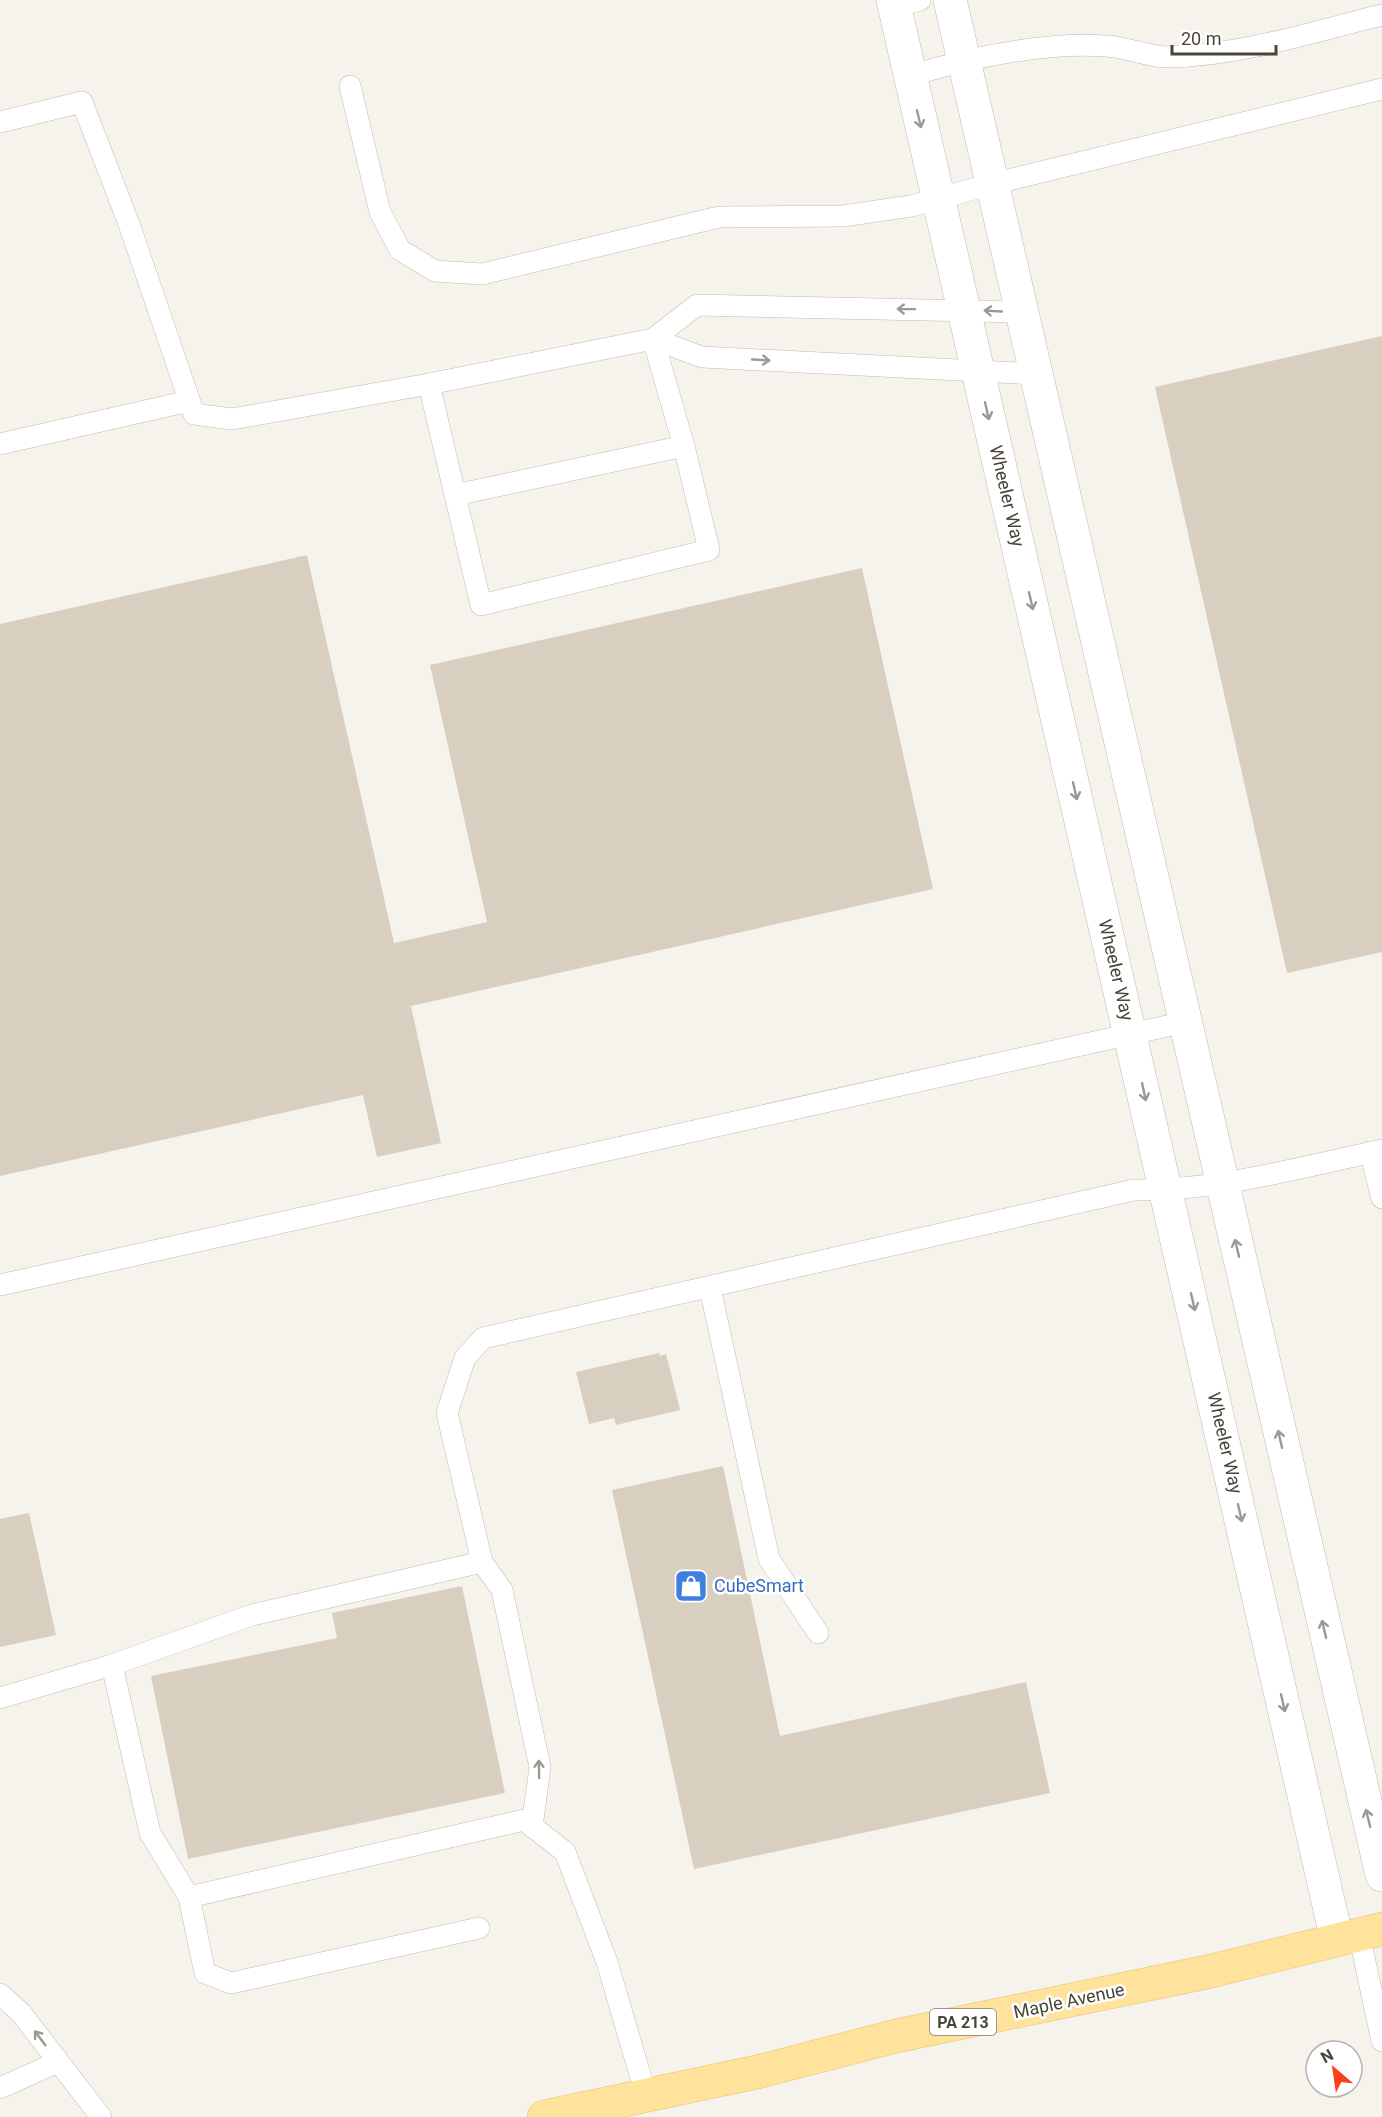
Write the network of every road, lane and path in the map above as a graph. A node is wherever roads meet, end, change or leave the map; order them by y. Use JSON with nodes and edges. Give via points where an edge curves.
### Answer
{"nodes":[{"id":1,"x":950,"y":0,"type":"edge"},
{"id":2,"x":902,"y":2,"type":"edge"},
{"id":3,"x":1382,"y":15,"type":"edge"},
{"id":4,"x":964,"y":59,"type":"junction"},
{"id":5,"x":909,"y":76,"type":"junction"},
{"id":6,"x":350,"y":86,"type":"dead end"},
{"id":7,"x":1382,"y":89,"type":"edge"},
{"id":8,"x":0,"y":122,"type":"edge"},
{"id":9,"x":992,"y":184,"type":"junction"},
{"id":10,"x":937,"y":199,"type":"junction"},
{"id":11,"x":964,"y":310,"type":"junction"},
{"id":12,"x":1022,"y":312,"type":"junction"},
{"id":13,"x":653,"y":339,"type":"junction"},
{"id":14,"x":978,"y":371,"type":"junction"},
{"id":15,"x":1036,"y":374,"type":"junction"},
{"id":16,"x":429,"y":384,"type":"junction"},
{"id":17,"x":189,"y":401,"type":"junction"},
{"id":18,"x":0,"y":444,"type":"edge"},
{"id":19,"x":684,"y":446,"type":"junction"},
{"id":20,"x":455,"y":495,"type":"junction"},
{"id":21,"x":1185,"y":1022,"type":"junction"},
{"id":22,"x":1131,"y":1035,"type":"junction"},
{"id":23,"x":1376,"y":1151,"type":"edge"},
{"id":24,"x":1222,"y":1182,"type":"junction"},
{"id":25,"x":1165,"y":1191,"type":"junction"},
{"id":26,"x":1382,"y":1197,"type":"edge"},
{"id":27,"x":0,"y":1285,"type":"edge"},
{"id":28,"x":710,"y":1288,"type":"junction"},
{"id":29,"x":482,"y":1562,"type":"junction"},
{"id":30,"x":818,"y":1633,"type":"dead end"},
{"id":31,"x":112,"y":1665,"type":"junction"},
{"id":32,"x":0,"y":1698,"type":"edge"},
{"id":33,"x":532,"y":1827,"type":"junction"},
{"id":34,"x":1382,"y":1875,"type":"edge"},
{"id":35,"x":189,"y":1897,"type":"junction"},
{"id":36,"x":479,"y":1928,"type":"dead end"},
{"id":37,"x":1359,"y":1934,"type":"edge"},
{"id":38,"x":0,"y":1994,"type":"edge"},
{"id":39,"x":1382,"y":2041,"type":"edge"},
{"id":40,"x":58,"y":2062,"type":"junction"},
{"id":41,"x":0,"y":2088,"type":"edge"},
{"id":42,"x":646,"y":2095,"type":"junction"},
{"id":43,"x":101,"y":2117,"type":"edge"},
{"id":44,"x":544,"y":2117,"type":"edge"}],
"edges":[{"from":1,"to":4,"type":"street"},
{"from":2,"to":5,"type":"street","name":"Wheeler Way"},
{"from":3,"to":4,"type":"lane","via":[[1240,51],[1166,57],[1106,46]]},
{"from":4,"to":5,"type":"lane"},
{"from":4,"to":9,"type":"street"},
{"from":5,"to":10,"type":"street","name":"Wheeler Way","one_way":true},
{"from":6,"to":10,"type":"lane","via":[[380,212],[388,230],[400,250],[435,271],[482,274],[719,217],[843,216]]},
{"from":7,"to":9,"type":"lane"},
{"from":8,"to":17,"type":"lane","via":[[82,102],[129,224]]},
{"from":9,"to":10,"type":"lane"},
{"from":9,"to":12,"type":"street"},
{"from":10,"to":11,"type":"street","name":"Wheeler Way"},
{"from":12,"to":11,"type":"lane","one_way":true},
{"from":11,"to":13,"type":"lane","one_way":true,"via":[[697,305]]},
{"from":11,"to":14,"type":"street","name":"Wheeler Way"},
{"from":12,"to":15,"type":"street"},
{"from":13,"to":14,"type":"lane","one_way":true,"via":[[702,357]]},
{"from":13,"to":16,"type":"lane"},
{"from":13,"to":19,"type":"lane"},
{"from":14,"to":15,"type":"lane"},
{"from":14,"to":22,"type":"street","name":"Wheeler Way","one_way":true},
{"from":15,"to":21,"type":"street"},
{"from":16,"to":17,"type":"lane","via":[[232,419],[194,414]]},
{"from":16,"to":20,"type":"lane"},
{"from":17,"to":18,"type":"lane"},
{"from":19,"to":20,"type":"lane"},
{"from":19,"to":20,"type":"lane","via":[[709,550],[481,605]]},
{"from":21,"to":22,"type":"lane"},
{"from":21,"to":24,"type":"street"},
{"from":22,"to":25,"type":"street","name":"Wheeler Way","one_way":true},
{"from":22,"to":27,"type":"lane"},
{"from":23,"to":24,"type":"lane"},
{"from":23,"to":26,"type":"lane"},
{"from":24,"to":25,"type":"lane"},
{"from":34,"to":24,"type":"street","one_way":true},
{"from":25,"to":28,"type":"lane","via":[[1134,1190]]},
{"from":25,"to":37,"type":"street","name":"Wheeler Way","one_way":true},
{"from":28,"to":29,"type":"lane","via":[[483,1338],[465,1358],[447,1413]]},
{"from":28,"to":30,"type":"lane","via":[[769,1559]]},
{"from":29,"to":31,"type":"lane","via":[[252,1615]]},
{"from":33,"to":29,"type":"lane","one_way":true,"via":[[540,1767],[502,1590]]},
{"from":31,"to":32,"type":"lane"},
{"from":31,"to":35,"type":"lane","via":[[150,1833]]},
{"from":33,"to":35,"type":"lane","via":[[524,1820]]},
{"from":33,"to":42,"type":"lane","via":[[565,1852],[608,1962]]},
{"from":35,"to":36,"type":"lane","via":[[205,1973],[231,1983]]},
{"from":37,"to":39,"type":"lane"},
{"from":37,"to":42,"type":"main road","name":"Maple Avenue","number":"PA 213","via":[[1207,1972],[896,2036],[757,2072]]},
{"from":40,"to":38,"type":"lane","one_way":true,"via":[[21,2013]]},
{"from":40,"to":41,"type":"lane"},
{"from":40,"to":43,"type":"lane"},
{"from":42,"to":44,"type":"main road","name":"Maple Avenue","number":"PA 213"}]}
